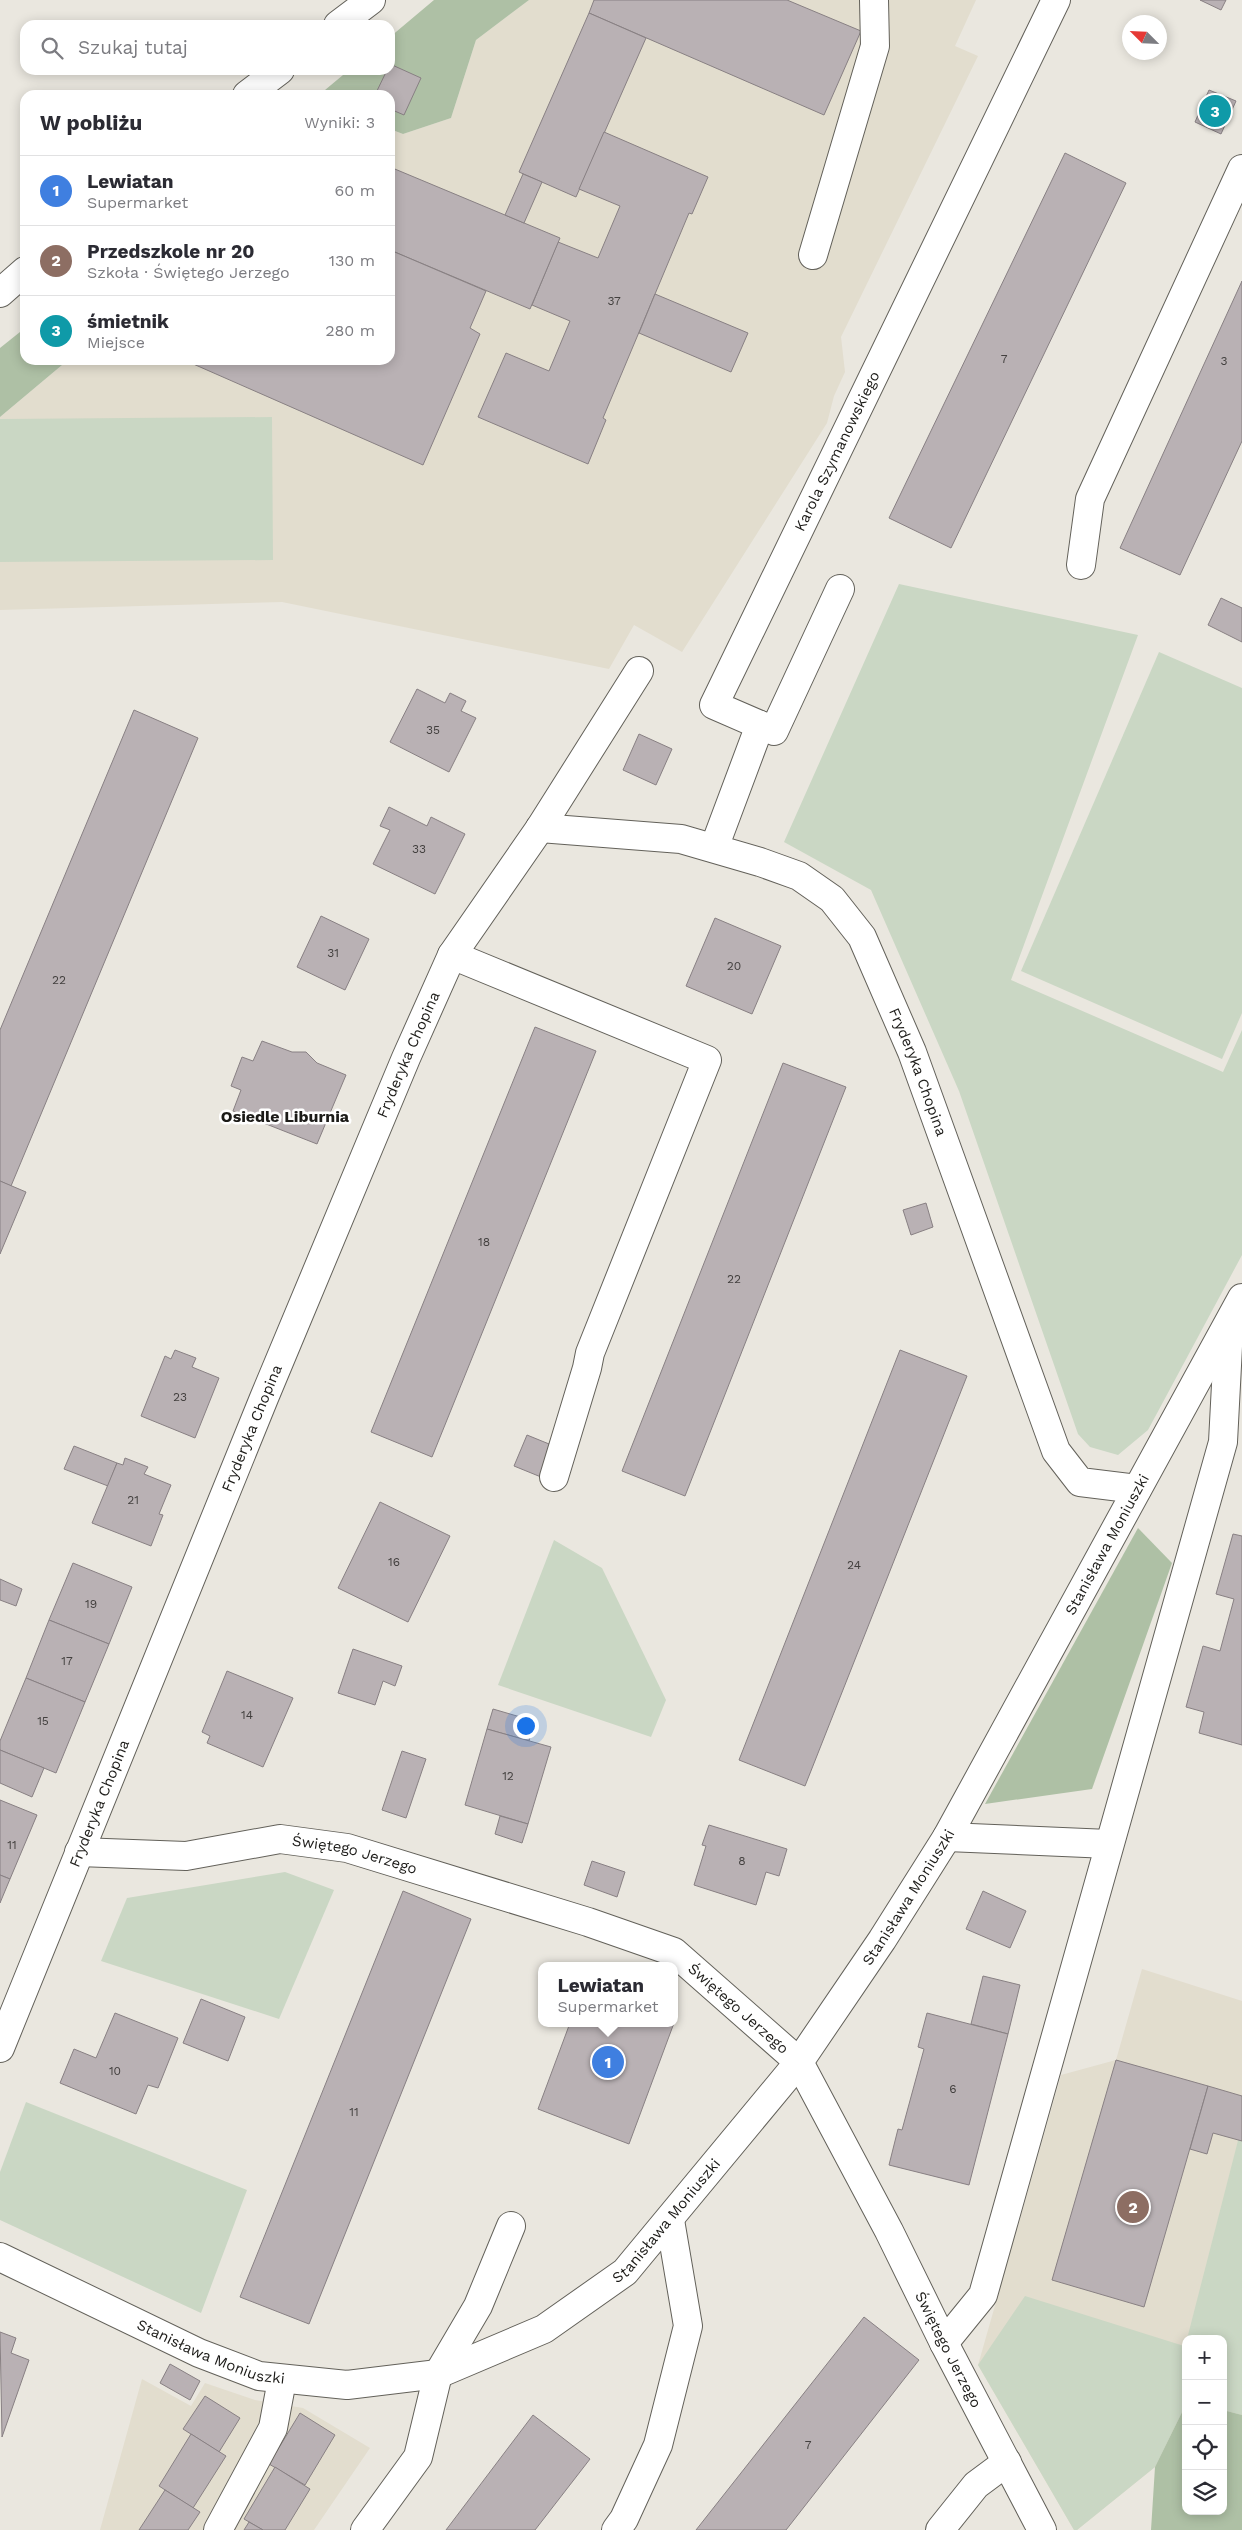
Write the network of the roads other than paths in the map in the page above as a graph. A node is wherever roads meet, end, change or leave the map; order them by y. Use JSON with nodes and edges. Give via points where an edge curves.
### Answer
{"nodes":[{"id":1,"x":371,"y":0,"type":"edge"},
{"id":2,"x":874,"y":0,"type":"edge"},
{"id":3,"x":1056,"y":0,"type":"edge"},
{"id":4,"x":345,"y":20,"type":"edge"},
{"id":5,"x":273,"y":75,"type":"edge"},
{"id":6,"x":254,"y":90,"type":"edge"},
{"id":7,"x":1242,"y":169,"type":"edge"},
{"id":8,"x":813,"y":255,"type":"dead end"},
{"id":9,"x":20,"y":275,"type":"edge"},
{"id":10,"x":0,"y":293,"type":"edge"},
{"id":11,"x":1081,"y":565,"type":"dead end"},
{"id":12,"x":840,"y":589,"type":"dead end"},
{"id":13,"x":639,"y":671,"type":"dead end"},
{"id":14,"x":760,"y":725,"type":"junction"},
{"id":15,"x":540,"y":828,"type":"junction"},
{"id":16,"x":714,"y":848,"type":"junction"},
{"id":17,"x":452,"y":955,"type":"junction"},
{"id":18,"x":1236,"y":1310,"type":"edge"},
{"id":19,"x":554,"y":1477,"type":"dead end"},
{"id":20,"x":1137,"y":1488,"type":"junction"},
{"id":21,"x":947,"y":1837,"type":"junction"},
{"id":22,"x":1110,"y":1844,"type":"junction"},
{"id":23,"x":79,"y":1852,"type":"junction"},
{"id":24,"x":0,"y":2048,"type":"edge"},
{"id":25,"x":799,"y":2062,"type":"junction"},
{"id":26,"x":670,"y":2220,"type":"junction"},
{"id":27,"x":511,"y":2226,"type":"dead end"},
{"id":28,"x":0,"y":2256,"type":"edge"},
{"id":29,"x":944,"y":2343,"type":"junction"},
{"id":30,"x":438,"y":2374,"type":"junction"},
{"id":31,"x":282,"y":2380,"type":"junction"},
{"id":32,"x":1007,"y":2462,"type":"junction"},
{"id":33,"x":218,"y":2530,"type":"edge"},
{"id":34,"x":366,"y":2530,"type":"edge"},
{"id":35,"x":616,"y":2530,"type":"edge"},
{"id":36,"x":940,"y":2530,"type":"edge"},
{"id":37,"x":1042,"y":2530,"type":"edge"}],
"edges":[{"from":1,"to":4,"type":"street"},
{"from":2,"to":8,"type":"street","via":[[875,46]]},
{"from":3,"to":14,"type":"street","name":"Karola Szymanowskiego","via":[[714,705]]},
{"from":5,"to":6,"type":"street"},
{"from":7,"to":11,"type":"street","via":[[1090,499]]},
{"from":9,"to":10,"type":"street"},
{"from":12,"to":14,"type":"street","via":[[774,731]]},
{"from":13,"to":15,"type":"street","name":"Fryderyka Chopina"},
{"from":14,"to":16,"type":"street"},
{"from":15,"to":16,"type":"street","name":"Fryderyka Chopina","via":[[681,839]]},
{"from":15,"to":17,"type":"street","name":"Fryderyka Chopina"},
{"from":16,"to":20,"type":"street","name":"Fryderyka Chopina","via":[[800,876],[832,900],[862,937],[916,1061],[1056,1451],[1080,1482]]},
{"from":17,"to":19,"type":"street","via":[[707,1060],[590,1353]]},
{"from":17,"to":23,"type":"street","name":"Fryderyka Chopina","via":[[264,1398]]},
{"from":18,"to":20,"type":"street","name":"Stanisława Moniuszki"},
{"from":18,"to":22,"type":"street","via":[[1223,1442]]},
{"from":20,"to":21,"type":"street","name":"Stanisława Moniuszki"},
{"from":21,"to":22,"type":"street"},
{"from":21,"to":25,"type":"street","name":"Stanisława Moniuszki"},
{"from":22,"to":29,"type":"street","via":[[983,2295]]},
{"from":23,"to":24,"type":"street","name":"Fryderyka Chopina"},
{"from":23,"to":25,"type":"street","name":"Świętego Jerzego","via":[[186,1856],[280,1839],[347,1848],[588,1922],[674,1952]]},
{"from":25,"to":26,"type":"street","name":"Stanisława Moniuszki"},
{"from":25,"to":29,"type":"street","name":"Świętego Jerzego"},
{"from":26,"to":30,"type":"street","name":"Stanisława Moniuszki","via":[[624,2272],[544,2329]]},
{"from":26,"to":35,"type":"street","via":[[688,2326],[658,2445]]},
{"from":27,"to":30,"type":"street","via":[[478,2306]]},
{"from":28,"to":31,"type":"street","name":"Stanisława Moniuszki","via":[[199,2353],[259,2376]]},
{"from":29,"to":32,"type":"street","name":"Świętego Jerzego"},
{"from":30,"to":31,"type":"street","name":"Stanisława Moniuszki","via":[[347,2385]]},
{"from":30,"to":34,"type":"street","via":[[418,2457]]},
{"from":31,"to":33,"type":"street","via":[[273,2428]]},
{"from":32,"to":36,"type":"street","via":[[976,2485]]},
{"from":32,"to":37,"type":"street","name":"Świętego Jerzego"}]}
